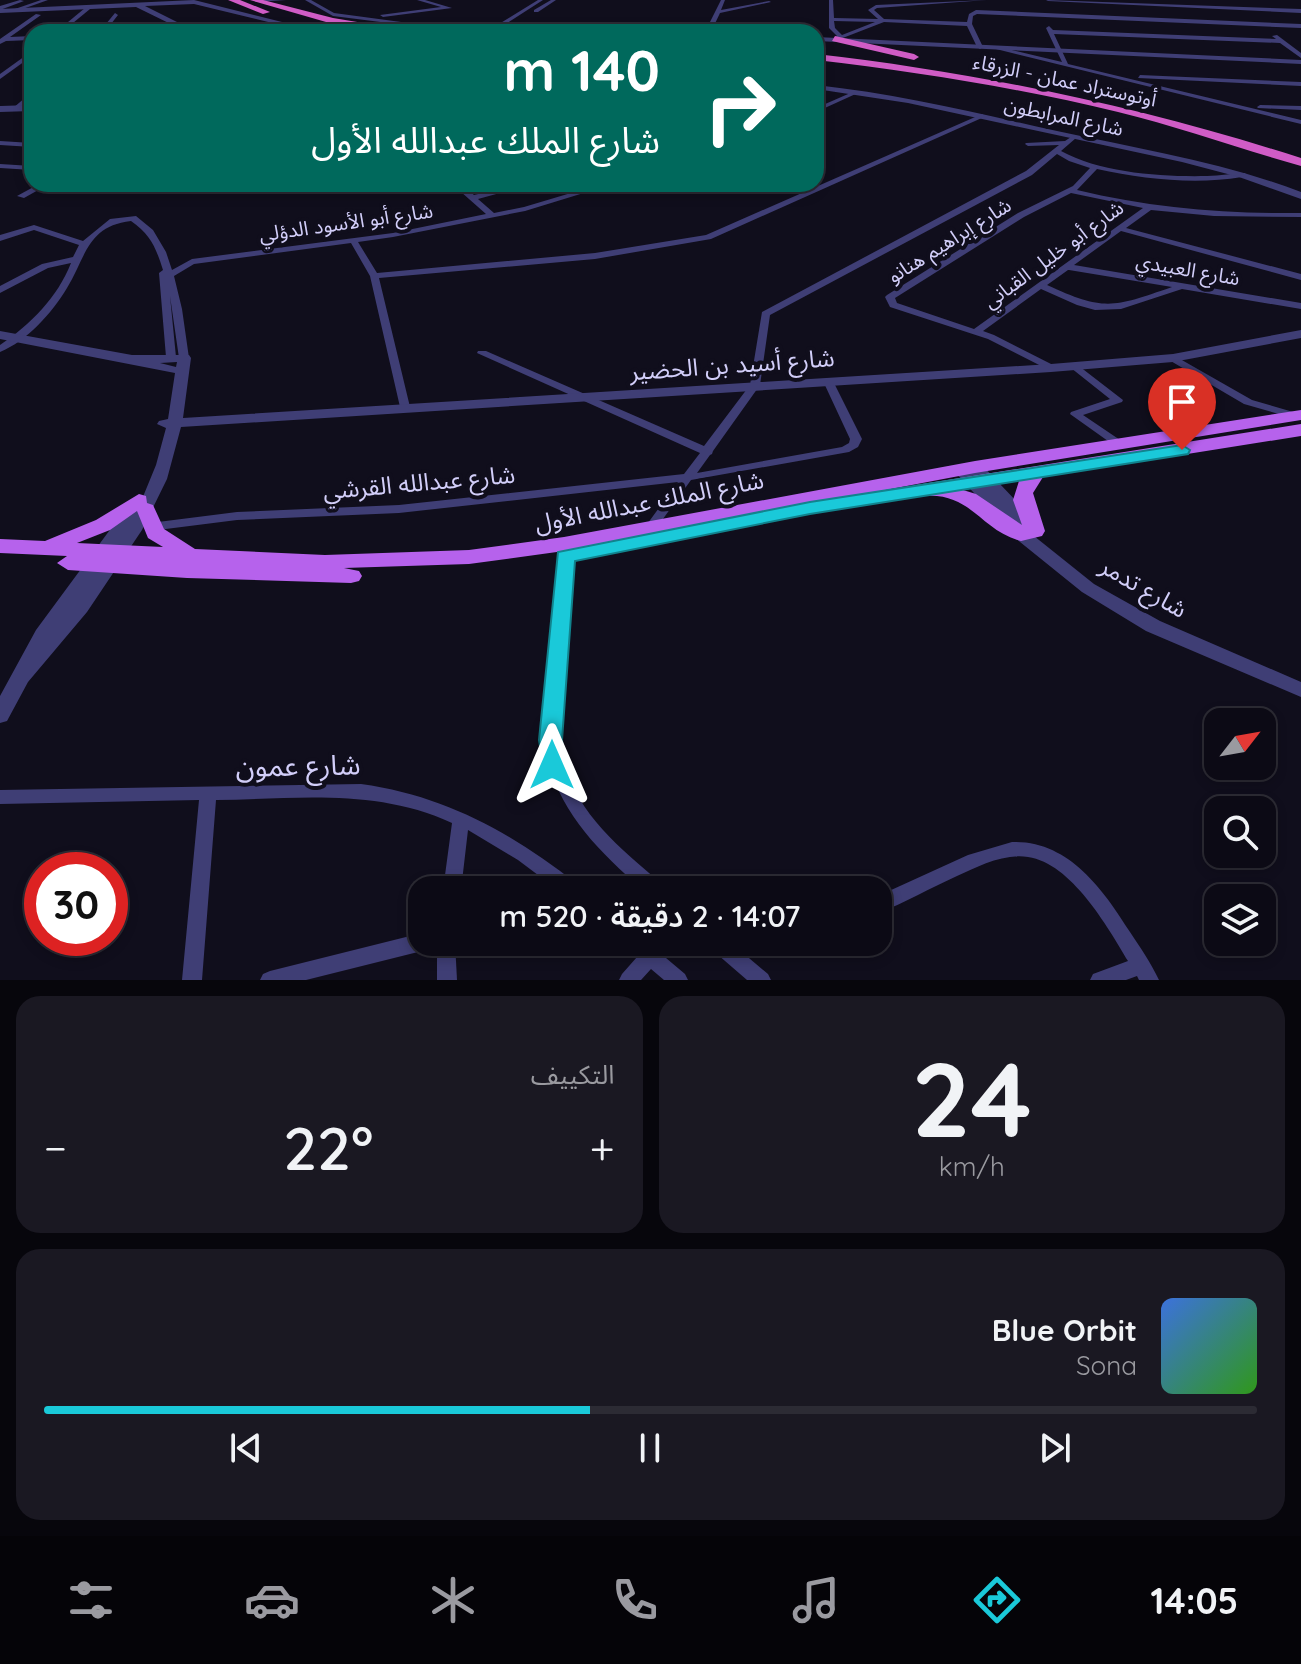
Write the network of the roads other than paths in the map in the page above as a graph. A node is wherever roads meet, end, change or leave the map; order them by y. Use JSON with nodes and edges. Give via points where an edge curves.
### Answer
{"nodes":[{"id":1,"x":25,"y":0,"type":"edge"},
{"id":2,"x":46,"y":0,"type":"edge"},
{"id":3,"x":232,"y":0,"type":"edge"},
{"id":4,"x":255,"y":0,"type":"edge"},
{"id":5,"x":284,"y":0,"type":"edge"},
{"id":6,"x":299,"y":0,"type":"edge"},
{"id":7,"x":307,"y":0,"type":"edge"},
{"id":8,"x":419,"y":0,"type":"edge"},
{"id":9,"x":723,"y":0,"type":"edge"},
{"id":10,"x":831,"y":0,"type":"edge"},
{"id":11,"x":985,"y":0,"type":"edge"},
{"id":12,"x":1048,"y":0,"type":"edge"},
{"id":13,"x":1218,"y":0,"type":"edge"},
{"id":14,"x":168,"y":1,"type":"edge"},
{"id":15,"x":546,"y":1,"type":"edge"},
{"id":16,"x":769,"y":2,"type":"edge"},
{"id":17,"x":138,"y":5,"type":"junction"},
{"id":18,"x":1227,"y":6,"type":"junction"},
{"id":19,"x":0,"y":9,"type":"edge"},
{"id":20,"x":87,"y":9,"type":"junction"},
{"id":21,"x":15,"y":10,"type":"junction"},
{"id":22,"x":1301,"y":11,"type":"edge"},
{"id":23,"x":716,"y":12,"type":"junction"},
{"id":24,"x":38,"y":15,"type":"dead end"},
{"id":25,"x":115,"y":15,"type":"dead end"},
{"id":26,"x":1040,"y":15,"type":"junction"},
{"id":27,"x":356,"y":16,"type":"junction"},
{"id":28,"x":831,"y":19,"type":"junction"},
{"id":29,"x":883,"y":21,"type":"junction"},
{"id":30,"x":24,"y":24,"type":"edge"},
{"id":31,"x":24,"y":24,"type":"edge"},
{"id":32,"x":69,"y":24,"type":"edge"},
{"id":33,"x":108,"y":24,"type":"edge"},
{"id":34,"x":172,"y":24,"type":"edge"},
{"id":35,"x":297,"y":24,"type":"edge"},
{"id":36,"x":303,"y":24,"type":"edge"},
{"id":37,"x":306,"y":24,"type":"edge"},
{"id":38,"x":313,"y":24,"type":"edge"},
{"id":39,"x":414,"y":24,"type":"edge"},
{"id":40,"x":499,"y":24,"type":"edge"},
{"id":41,"x":509,"y":24,"type":"edge"},
{"id":42,"x":511,"y":24,"type":"edge"},
{"id":43,"x":711,"y":24,"type":"edge"},
{"id":44,"x":969,"y":24,"type":"junction"},
{"id":45,"x":1260,"y":24,"type":"junction"},
{"id":46,"x":10,"y":26,"type":"dead end"},
{"id":47,"x":1301,"y":26,"type":"edge"},
{"id":48,"x":20,"y":27,"type":"junction"},
{"id":49,"x":1051,"y":32,"type":"junction"},
{"id":50,"x":837,"y":38,"type":"junction"},
{"id":51,"x":24,"y":39,"type":"edge"},
{"id":52,"x":824,"y":39,"type":"edge"},
{"id":53,"x":2,"y":40,"type":"edge"},
{"id":54,"x":1282,"y":41,"type":"junction"},
{"id":55,"x":863,"y":43,"type":"junction"},
{"id":56,"x":980,"y":47,"type":"junction"},
{"id":57,"x":995,"y":48,"type":"junction"},
{"id":58,"x":1062,"y":51,"type":"junction"},
{"id":59,"x":824,"y":55,"type":"edge"},
{"id":60,"x":824,"y":55,"type":"edge"},
{"id":61,"x":24,"y":59,"type":"edge"},
{"id":62,"x":1301,"y":59,"type":"edge"},
{"id":63,"x":878,"y":64,"type":"junction"},
{"id":64,"x":1066,"y":65,"type":"junction"},
{"id":65,"x":905,"y":71,"type":"dead end"},
{"id":66,"x":984,"y":74,"type":"junction"},
{"id":67,"x":1113,"y":76,"type":"junction"},
{"id":68,"x":0,"y":77,"type":"edge"},
{"id":69,"x":966,"y":81,"type":"dead end"},
{"id":70,"x":1000,"y":82,"type":"junction"},
{"id":71,"x":1301,"y":84,"type":"edge"},
{"id":72,"x":824,"y":88,"type":"edge"},
{"id":73,"x":857,"y":92,"type":"junction"},
{"id":74,"x":24,"y":101,"type":"edge"},
{"id":75,"x":824,"y":106,"type":"edge"},
{"id":76,"x":1234,"y":106,"type":"junction"},
{"id":77,"x":24,"y":108,"type":"edge"},
{"id":78,"x":1301,"y":108,"type":"edge"},
{"id":79,"x":0,"y":109,"type":"edge"},
{"id":80,"x":15,"y":109,"type":"junction"},
{"id":81,"x":982,"y":116,"type":"junction"},
{"id":82,"x":1301,"y":122,"type":"edge"},
{"id":83,"x":1071,"y":140,"type":"junction"},
{"id":84,"x":0,"y":143,"type":"edge"},
{"id":85,"x":24,"y":144,"type":"edge"},
{"id":86,"x":1028,"y":144,"type":"dead end"},
{"id":87,"x":1058,"y":152,"type":"junction"},
{"id":88,"x":1301,"y":153,"type":"edge"},
{"id":89,"x":1301,"y":162,"type":"edge"},
{"id":90,"x":0,"y":166,"type":"edge"},
{"id":91,"x":24,"y":168,"type":"edge"},
{"id":92,"x":1093,"y":169,"type":"junction"},
{"id":93,"x":1242,"y":175,"type":"junction"},
{"id":94,"x":824,"y":186,"type":"edge"},
{"id":95,"x":1071,"y":191,"type":"junction"},
{"id":96,"x":29,"y":192,"type":"edge"},
{"id":97,"x":466,"y":192,"type":"edge"},
{"id":98,"x":497,"y":192,"type":"edge"},
{"id":99,"x":580,"y":192,"type":"edge"},
{"id":100,"x":810,"y":192,"type":"edge"},
{"id":101,"x":21,"y":196,"type":"dead end"},
{"id":102,"x":1301,"y":196,"type":"edge"},
{"id":103,"x":473,"y":198,"type":"junction"},
{"id":104,"x":1151,"y":206,"type":"junction"},
{"id":105,"x":1301,"y":215,"type":"edge"},
{"id":106,"x":493,"y":216,"type":"junction"},
{"id":107,"x":1122,"y":229,"type":"junction"},
{"id":108,"x":0,"y":238,"type":"edge"},
{"id":109,"x":354,"y":242,"type":"junction"},
{"id":110,"x":84,"y":244,"type":"junction"},
{"id":111,"x":228,"y":257,"type":"junction"},
{"id":112,"x":77,"y":259,"type":"junction"},
{"id":113,"x":173,"y":263,"type":"junction"},
{"id":114,"x":1069,"y":267,"type":"junction"},
{"id":115,"x":374,"y":276,"type":"junction"},
{"id":116,"x":1301,"y":277,"type":"edge"},
{"id":117,"x":1039,"y":285,"type":"junction"},
{"id":118,"x":1181,"y":287,"type":"junction"},
{"id":119,"x":0,"y":290,"type":"edge"},
{"id":120,"x":1301,"y":306,"type":"edge"},
{"id":121,"x":976,"y":332,"type":"junction"},
{"id":122,"x":1301,"y":334,"type":"edge"},
{"id":123,"x":0,"y":335,"type":"edge"},
{"id":124,"x":17,"y":338,"type":"junction"},
{"id":125,"x":0,"y":349,"type":"edge"},
{"id":126,"x":482,"y":353,"type":"dead end"},
{"id":127,"x":1173,"y":358,"type":"junction"},
{"id":128,"x":176,"y":362,"type":"junction"},
{"id":129,"x":1075,"y":366,"type":"junction"},
{"id":130,"x":1051,"y":368,"type":"junction"},
{"id":131,"x":828,"y":381,"type":"junction"},
{"id":132,"x":755,"y":385,"type":"junction"},
{"id":133,"x":579,"y":396,"type":"junction"},
{"id":134,"x":1248,"y":402,"type":"junction"},
{"id":135,"x":405,"y":407,"type":"junction"},
{"id":136,"x":1300,"y":420,"type":"edge"},
{"id":137,"x":1260,"y":422,"type":"junction"},
{"id":138,"x":169,"y":424,"type":"junction"},
{"id":139,"x":1119,"y":444,"type":"junction"},
{"id":140,"x":708,"y":452,"type":"junction"},
{"id":141,"x":1038,"y":471,"type":"junction"},
{"id":142,"x":974,"y":475,"type":"junction"},
{"id":143,"x":691,"y":477,"type":"junction"},
{"id":144,"x":933,"y":489,"type":"junction"},
{"id":145,"x":145,"y":512,"type":"junction"},
{"id":146,"x":651,"y":527,"type":"junction"},
{"id":147,"x":1032,"y":537,"type":"junction"},
{"id":148,"x":0,"y":546,"type":"edge"},
{"id":149,"x":42,"y":548,"type":"junction"},
{"id":150,"x":565,"y":550,"type":"junction"},
{"id":151,"x":198,"y":556,"type":"junction"},
{"id":152,"x":0,"y":558,"type":"edge"},
{"id":153,"x":106,"y":558,"type":"junction"},
{"id":154,"x":1231,"y":657,"type":"junction"},
{"id":155,"x":1301,"y":678,"type":"edge"},
{"id":156,"x":1301,"y":690,"type":"edge"},
{"id":157,"x":0,"y":715,"type":"edge"},
{"id":158,"x":208,"y":794,"type":"junction"},
{"id":159,"x":0,"y":797,"type":"edge"},
{"id":160,"x":461,"y":819,"type":"junction"},
{"id":161,"x":454,"y":876,"type":"edge"},
{"id":162,"x":552,"y":876,"type":"edge"},
{"id":163,"x":642,"y":876,"type":"edge"},
{"id":164,"x":892,"y":899,"type":"edge"},
{"id":165,"x":408,"y":946,"type":"edge"},
{"id":166,"x":446,"y":956,"type":"edge"},
{"id":167,"x":650,"y":956,"type":"joint"},
{"id":168,"x":734,"y":956,"type":"edge"},
{"id":169,"x":1145,"y":973,"type":"edge"},
{"id":170,"x":192,"y":980,"type":"edge"},
{"id":171,"x":270,"y":980,"type":"edge"},
{"id":172,"x":447,"y":980,"type":"edge"},
{"id":173,"x":629,"y":980,"type":"edge"},
{"id":174,"x":678,"y":980,"type":"edge"},
{"id":175,"x":761,"y":980,"type":"edge"},
{"id":176,"x":1100,"y":980,"type":"edge"}],
"edges":[{"from":1,"to":19,"type":"street"},
{"from":2,"to":21,"type":"street"},
{"from":3,"to":36,"type":"highway"},
{"from":4,"to":5,"type":"street"},
{"from":4,"to":37,"type":"highway"},
{"from":6,"to":38,"type":"highway"},
{"from":7,"to":27,"type":"street","via":[[330,13]]},
{"from":8,"to":27,"type":"street","via":[[449,8]]},
{"from":9,"to":23,"type":"street"},
{"from":10,"to":28,"type":"street"},
{"from":11,"to":29,"type":"street","via":[[872,8]]},
{"from":12,"to":18,"type":"street"},
{"from":13,"to":18,"type":"street"},
{"from":14,"to":17,"type":"street"},
{"from":14,"to":35,"type":"street","via":[[204,3]]},
{"from":15,"to":40,"type":"street"},
{"from":15,"to":41,"type":"street"},
{"from":15,"to":42,"type":"street"},
{"from":16,"to":23,"type":"street"},
{"from":17,"to":20,"type":"street"},
{"from":17,"to":34,"type":"street"},
{"from":18,"to":22,"type":"street"},
{"from":19,"to":21,"type":"street"},
{"from":20,"to":21,"type":"street"},
{"from":20,"to":32,"type":"street"},
{"from":23,"to":43,"type":"street"},
{"from":24,"to":30,"type":"street"},
{"from":25,"to":33,"type":"street"},
{"from":26,"to":44,"type":"street","via":[[976,12]]},
{"from":26,"to":45,"type":"street"},
{"from":26,"to":49,"type":"street"},
{"from":27,"to":39,"type":"street"},
{"from":28,"to":29,"type":"street"},
{"from":28,"to":50,"type":"street"},
{"from":29,"to":44,"type":"street"},
{"from":29,"to":50,"type":"street"},
{"from":31,"to":48,"type":"street"},
{"from":44,"to":56,"type":"street"},
{"from":45,"to":47,"type":"street"},
{"from":45,"to":54,"type":"street"},
{"from":46,"to":48,"type":"street"},
{"from":48,"to":53,"type":"street"},
{"from":49,"to":54,"type":"street"},
{"from":49,"to":58,"type":"street"},
{"from":50,"to":52,"type":"street"},
{"from":50,"to":55,"type":"highway"},
{"from":51,"to":53,"type":"street"},
{"from":54,"to":62,"type":"street"},
{"from":55,"to":56,"type":"street"},
{"from":55,"to":66,"type":"highway"},
{"from":56,"to":57,"type":"street"},
{"from":57,"to":58,"type":"street"},
{"from":57,"to":64,"type":"street"},
{"from":58,"to":62,"type":"street"},
{"from":58,"to":64,"type":"street"},
{"from":59,"to":66,"type":"highway","name":"أوتوستراد عمان - الزرقاء"},
{"from":60,"to":63,"type":"highway","name":"أوتوستراد عمان - الزرقاء"},
{"from":61,"to":68,"type":"street"},
{"from":63,"to":65,"type":"highway"},
{"from":63,"to":70,"type":"highway","name":"أوتوستراد عمان - الزرقاء"},
{"from":64,"to":67,"type":"street"},
{"from":66,"to":88,"type":"highway","name":"أوتوستراد عمان - الزرقاء","via":[[1156,110]]},
{"from":67,"to":71,"type":"street"},
{"from":67,"to":76,"type":"street"},
{"from":69,"to":70,"type":"highway"},
{"from":70,"to":89,"type":"highway","name":"أوتوستراد عمان - الزرقاء"},
{"from":72,"to":73,"type":"street","name":"شارع المرابطون"},
{"from":73,"to":75,"type":"street"},
{"from":73,"to":81,"type":"street","name":"شارع المرابطون"},
{"from":74,"to":80,"type":"street"},
{"from":76,"to":78,"type":"street"},
{"from":76,"to":82,"type":"street"},
{"from":77,"to":80,"type":"street"},
{"from":79,"to":80,"type":"street"},
{"from":81,"to":83,"type":"street","name":"شارع المرابطون"},
{"from":81,"to":94,"type":"street"},
{"from":83,"to":86,"type":"street"},
{"from":83,"to":87,"type":"street"},
{"from":83,"to":93,"type":"street","name":"شارع المرابطون"},
{"from":84,"to":85,"type":"street"},
{"from":87,"to":92,"type":"street"},
{"from":87,"to":132,"type":"street","via":[[916,236],[769,311],[763,318]]},
{"from":90,"to":91,"type":"street"},
{"from":92,"to":93,"type":"street","via":[[1209,179]]},
{"from":92,"to":95,"type":"street","name":"شارع إبراهيم هنانو"},
{"from":93,"to":102,"type":"street","name":"شارع المرابطون"},
{"from":95,"to":104,"type":"street"},
{"from":95,"to":121,"type":"street","name":"شارع إبراهيم هنانو","via":[[1021,215],[890,297],[899,308]]},
{"from":96,"to":101,"type":"street"},
{"from":97,"to":103,"type":"street"},
{"from":98,"to":103,"type":"street"},
{"from":99,"to":106,"type":"street","name":"شارع أبو الأسود الدؤلي"},
{"from":100,"to":115,"type":"street","via":[[708,237],[595,256]]},
{"from":103,"to":106,"type":"street"},
{"from":104,"to":105,"type":"street","via":[[1240,216]]},
{"from":104,"to":107,"type":"street","name":"شارع أبو خليل القباني"},
{"from":106,"to":109,"type":"street","name":"شارع أبو الأسود الدؤلي"},
{"from":107,"to":114,"type":"street","name":"شارع أبو خليل القباني"},
{"from":107,"to":116,"type":"street"},
{"from":108,"to":110,"type":"street","via":[[34,227]]},
{"from":109,"to":111,"type":"street","name":"شارع أبو الأسود الدؤلي"},
{"from":109,"to":115,"type":"street"},
{"from":110,"to":112,"type":"street"},
{"from":110,"to":113,"type":"street","via":[[110,222],[143,222]]},
{"from":111,"to":113,"type":"street"},
{"from":111,"to":113,"type":"street"},
{"from":112,"to":119,"type":"street","via":[[45,266]]},
{"from":112,"to":124,"type":"street","via":[[51,304]]},
{"from":113,"to":128,"type":"street"},
{"from":114,"to":117,"type":"street","name":"شارع أبو خليل القباني"},
{"from":114,"to":118,"type":"street","name":"شارع العبيدي"},
{"from":115,"to":135,"type":"street"},
{"from":117,"to":118,"type":"street","via":[[1082,306],[1107,310]]},
{"from":117,"to":121,"type":"street","name":"شارع أبو خليل القباني"},
{"from":118,"to":120,"type":"street","name":"شارع العبيدي"},
{"from":121,"to":130,"type":"street","name":"شارع إبراهيم هنانو"},
{"from":122,"to":127,"type":"street","name":"شارع أسيد بن الحضير"},
{"from":123,"to":124,"type":"street"},
{"from":124,"to":125,"type":"street"},
{"from":124,"to":128,"type":"street"},
{"from":126,"to":133,"type":"street"},
{"from":127,"to":129,"type":"street","name":"شارع أسيد بن الحضير"},
{"from":127,"to":134,"type":"street"},
{"from":128,"to":138,"type":"street"},
{"from":129,"to":130,"type":"street","name":"شارع أسيد بن الحضير"},
{"from":129,"to":139,"type":"street","via":[[1118,400],[1075,414]]},
{"from":130,"to":131,"type":"street","name":"شارع أسيد بن الحضير"},
{"from":131,"to":132,"type":"street","name":"شارع أسيد بن الحضير"},
{"from":131,"to":143,"type":"street","name":"شارع عبدالله القرشي","via":[[855,437],[852,447]]},
{"from":132,"to":133,"type":"street","name":"شارع أسيد بن الحضير"},
{"from":132,"to":140,"type":"street"},
{"from":133,"to":135,"type":"street","name":"شارع أسيد بن الحضير"},
{"from":133,"to":140,"type":"street"},
{"from":134,"to":136,"type":"street"},
{"from":134,"to":137,"type":"street","via":[[1260,414]]},
{"from":135,"to":138,"type":"street","name":"شارع أسيد بن الحضير"},
{"from":136,"to":137,"type":"main road","name":"شارع الملك عبدالله الأول"},
{"from":136,"to":141,"type":"main road","name":"شارع الملك عبدالله الأول"},
{"from":137,"to":139,"type":"main road","name":"شارع الملك عبدالله الأول"},
{"from":138,"to":145,"type":"street"},
{"from":139,"to":142,"type":"main road","name":"شارع الملك عبدالله الأول"},
{"from":140,"to":143,"type":"street"},
{"from":141,"to":142,"type":"main road","name":"شارع الملك عبدالله الأول"},
{"from":141,"to":147,"type":"main road","via":[[1021,497]]},
{"from":142,"to":144,"type":"main road","name":"شارع الملك عبدالله الأول"},
{"from":142,"to":146,"type":"main road","name":"شارع الملك عبدالله الأول"},
{"from":142,"to":147,"type":"street","name":"شارع تدمر"},
{"from":143,"to":145,"type":"street","name":"شارع عبدالله القرشي","via":[[399,509]]},
{"from":143,"to":146,"type":"street"},
{"from":144,"to":147,"type":"main road","via":[[969,498]]},
{"from":144,"to":150,"type":"main road","name":"شارع الملك عبدالله الأول"},
{"from":145,"to":149,"type":"main road"},
{"from":145,"to":151,"type":"main road","via":[[161,539]]},
{"from":145,"to":153,"type":"street"},
{"from":146,"to":150,"type":"main road","name":"شارع الملك عبدالله الأول"},
{"from":147,"to":154,"type":"street","name":"شارع تدمر","via":[[1088,588],[1119,607]]},
{"from":148,"to":149,"type":"main road","name":"شارع الملك عبدالله الأول"},
{"from":149,"to":153,"type":"main road","name":"شارع الملك عبدالله الأول"},
{"from":150,"to":151,"type":"main road","name":"شارع الملك عبدالله الأول","via":[[421,561]]},
{"from":150,"to":153,"type":"main road","name":"شارع الملك عبدالله الأول","via":[[468,569],[370,576]]},
{"from":150,"to":163,"type":"street","via":[[552,765],[574,809]]},
{"from":151,"to":153,"type":"main road","name":"شارع الملك عبدالله الأول"},
{"from":152,"to":153,"type":"main road","name":"شارع الملك عبدالله الأول"},
{"from":153,"to":157,"type":"street","via":[[57,638],[23,676]]},
{"from":154,"to":155,"type":"street","name":"شارع تدمر"},
{"from":154,"to":156,"type":"street","name":"شارع تدمر"},
{"from":158,"to":159,"type":"street","name":"شارع عمون"},
{"from":158,"to":160,"type":"street","name":"شارع عمون","via":[[384,793]]},
{"from":158,"to":170,"type":"street"},
{"from":160,"to":161,"type":"street"},
{"from":160,"to":162,"type":"street","name":"شارع عمون","via":[[512,846]]},
{"from":164,"to":169,"type":"street","via":[[981,859],[1026,849],[1050,857],[1085,883]]},
{"from":165,"to":171,"type":"street"},
{"from":166,"to":172,"type":"street"},
{"from":167,"to":173,"type":"street"},
{"from":167,"to":174,"type":"street"},
{"from":168,"to":175,"type":"street"},
{"from":169,"to":176,"type":"street"}]}
